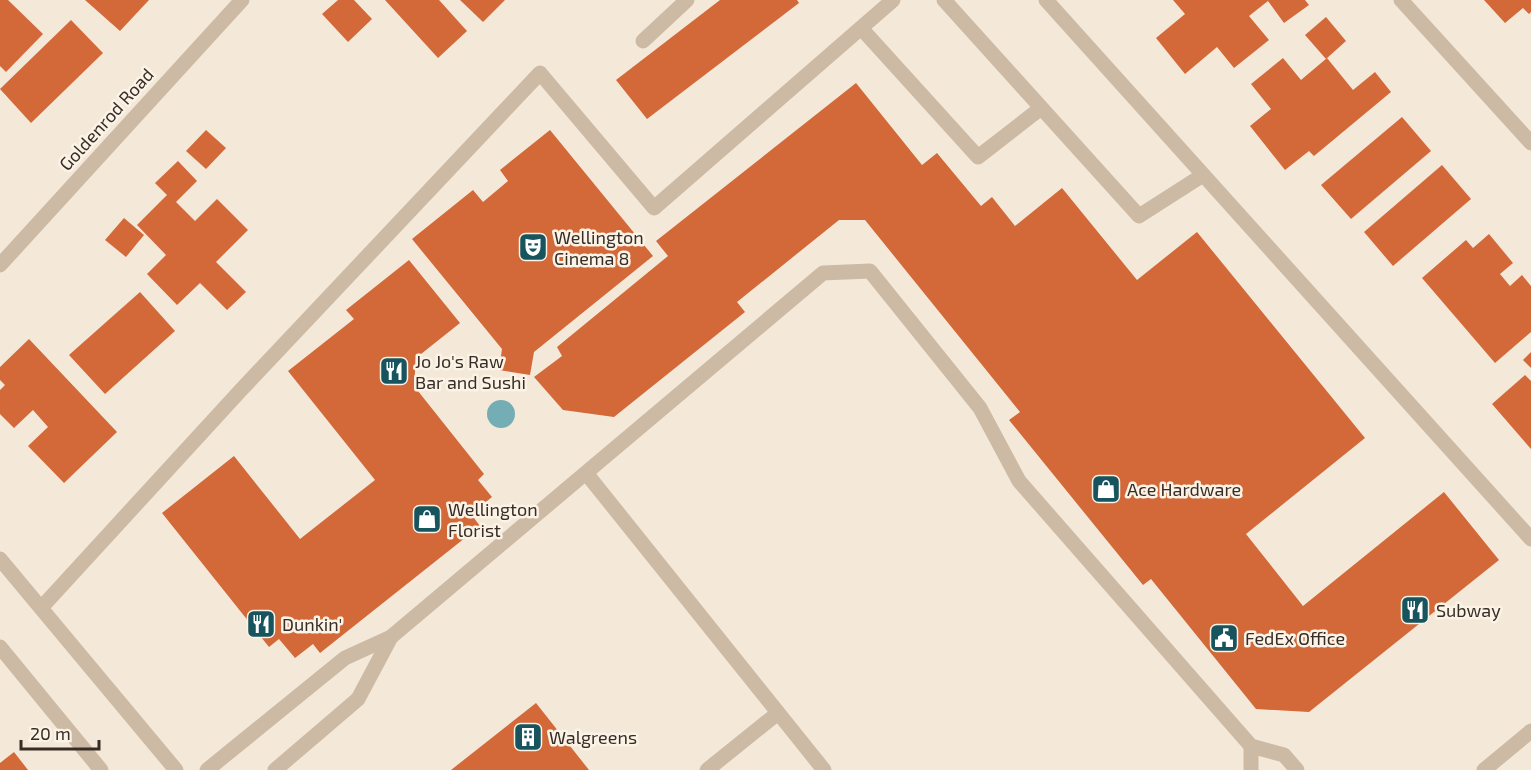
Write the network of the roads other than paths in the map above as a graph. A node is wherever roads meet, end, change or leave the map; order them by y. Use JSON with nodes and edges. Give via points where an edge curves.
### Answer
{"nodes":[{"id":1,"x":242,"y":0,"type":"edge"},
{"id":2,"x":687,"y":0,"type":"edge"},
{"id":3,"x":893,"y":0,"type":"edge"},
{"id":4,"x":944,"y":0,"type":"edge"},
{"id":5,"x":1046,"y":0,"type":"edge"},
{"id":6,"x":1401,"y":0,"type":"edge"},
{"id":7,"x":861,"y":28,"type":"junction"},
{"id":8,"x":643,"y":41,"type":"dead end"},
{"id":9,"x":1041,"y":108,"type":"junction"},
{"id":10,"x":1531,"y":143,"type":"edge"},
{"id":11,"x":1203,"y":174,"type":"junction"},
{"id":12,"x":0,"y":265,"type":"edge"},
{"id":13,"x":586,"y":473,"type":"junction"},
{"id":14,"x":1531,"y":539,"type":"edge"},
{"id":15,"x":0,"y":559,"type":"edge"},
{"id":16,"x":41,"y":608,"type":"junction"},
{"id":17,"x":391,"y":637,"type":"junction"},
{"id":18,"x":0,"y":647,"type":"edge"},
{"id":19,"x":778,"y":712,"type":"junction"},
{"id":20,"x":1531,"y":731,"type":"edge"},
{"id":21,"x":1251,"y":746,"type":"junction"},
{"id":22,"x":101,"y":770,"type":"edge"},
{"id":23,"x":176,"y":770,"type":"edge"},
{"id":24,"x":207,"y":770,"type":"edge"},
{"id":25,"x":275,"y":770,"type":"edge"},
{"id":26,"x":707,"y":770,"type":"edge"},
{"id":27,"x":824,"y":770,"type":"edge"},
{"id":28,"x":1251,"y":770,"type":"edge"},
{"id":29,"x":1297,"y":770,"type":"edge"},
{"id":30,"x":1484,"y":770,"type":"edge"}],
"edges":[{"from":1,"to":12,"type":"street","name":"Goldenrod Road"},
{"from":2,"to":8,"type":"street"},
{"from":3,"to":7,"type":"street"},
{"from":4,"to":9,"type":"street"},
{"from":5,"to":11,"type":"street"},
{"from":6,"to":10,"type":"street"},
{"from":7,"to":9,"type":"street","via":[[978,157]]},
{"from":7,"to":16,"type":"street","via":[[654,208],[540,73]]},
{"from":9,"to":11,"type":"street","via":[[1138,216]]},
{"from":11,"to":14,"type":"street"},
{"from":13,"to":17,"type":"street"},
{"from":13,"to":19,"type":"street"},
{"from":13,"to":21,"type":"street","via":[[823,273],[870,271],[980,408],[1019,481]]},
{"from":15,"to":16,"type":"street"},
{"from":16,"to":23,"type":"street"},
{"from":17,"to":24,"type":"street","via":[[345,658]]},
{"from":17,"to":25,"type":"street","via":[[358,699]]},
{"from":18,"to":22,"type":"street"},
{"from":19,"to":26,"type":"street"},
{"from":19,"to":27,"type":"street"},
{"from":20,"to":30,"type":"street"},
{"from":21,"to":28,"type":"street"},
{"from":21,"to":29,"type":"street","via":[[1284,754]]}]}
